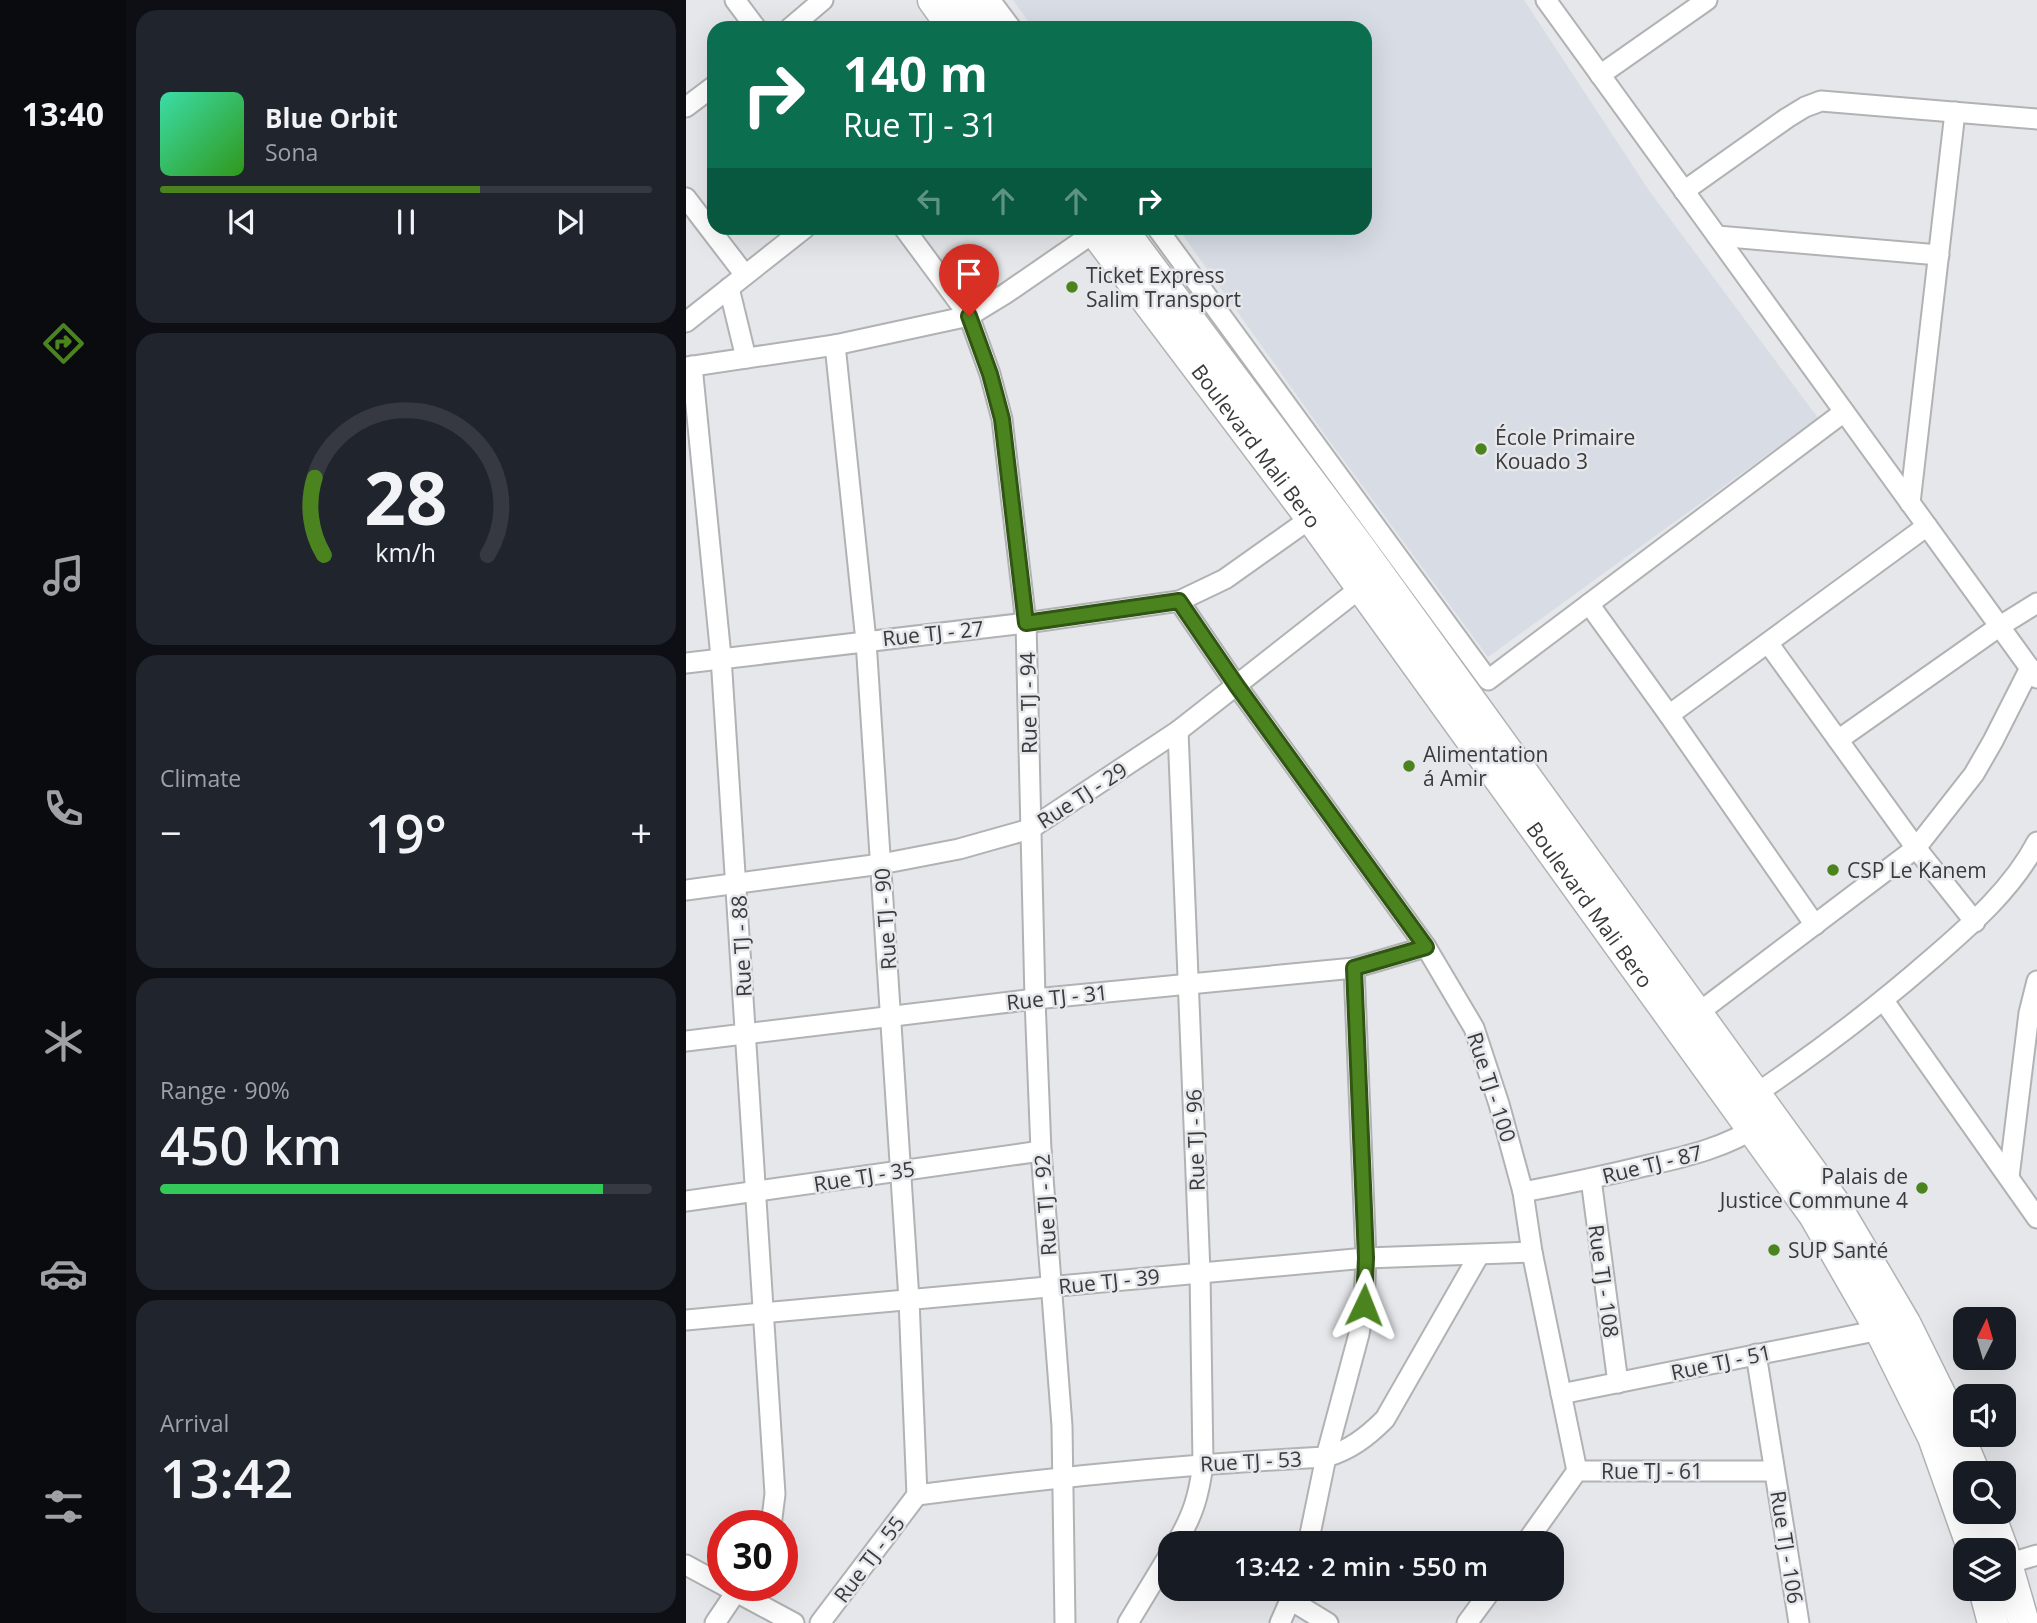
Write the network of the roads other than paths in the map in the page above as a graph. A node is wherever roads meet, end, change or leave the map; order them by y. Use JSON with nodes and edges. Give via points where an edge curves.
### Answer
{"nodes":[{"id":1,"x":735,"y":0,"type":"edge"},
{"id":2,"x":824,"y":0,"type":"edge"},
{"id":3,"x":933,"y":0,"type":"edge"},
{"id":4,"x":963,"y":0,"type":"edge"},
{"id":5,"x":990,"y":0,"type":"edge"},
{"id":6,"x":1546,"y":0,"type":"edge"},
{"id":7,"x":1707,"y":0,"type":"edge"},
{"id":8,"x":751,"y":21,"type":"edge"},
{"id":9,"x":798,"y":21,"type":"edge"},
{"id":10,"x":948,"y":21,"type":"edge"},
{"id":11,"x":977,"y":21,"type":"edge"},
{"id":12,"x":1006,"y":21,"type":"edge"},
{"id":13,"x":1600,"y":75,"type":"junction"},
{"id":14,"x":707,"y":91,"type":"edge"},
{"id":15,"x":686,"y":107,"type":"edge"},
{"id":16,"x":1955,"y":112,"type":"junction"},
{"id":17,"x":2037,"y":119,"type":"edge"},
{"id":18,"x":1684,"y":191,"type":"junction"},
{"id":19,"x":686,"y":198,"type":"edge"},
{"id":20,"x":707,"y":225,"type":"edge"},
{"id":21,"x":714,"y":235,"type":"edge"},
{"id":22,"x":797,"y":235,"type":"edge"},
{"id":23,"x":909,"y":235,"type":"edge"},
{"id":24,"x":1093,"y":235,"type":"edge"},
{"id":25,"x":1106,"y":235,"type":"edge"},
{"id":26,"x":1107,"y":235,"type":"edge"},
{"id":27,"x":1162,"y":235,"type":"edge"},
{"id":28,"x":1717,"y":236,"type":"junction"},
{"id":29,"x":1939,"y":254,"type":"junction"},
{"id":30,"x":745,"y":275,"type":"junction"},
{"id":31,"x":729,"y":288,"type":"junction"},
{"id":32,"x":969,"y":316,"type":"junction"},
{"id":33,"x":686,"y":322,"type":"edge"},
{"id":34,"x":835,"y":345,"type":"junction"},
{"id":35,"x":746,"y":358,"type":"junction"},
{"id":36,"x":689,"y":367,"type":"edge"},
{"id":37,"x":1844,"y":412,"type":"junction"},
{"id":38,"x":1910,"y":503,"type":"junction"},
{"id":39,"x":1311,"y":518,"type":"junction"},
{"id":40,"x":1927,"y":526,"type":"junction"},
{"id":41,"x":1369,"y":537,"type":"junction"},
{"id":42,"x":1369,"y":581,"type":"junction"},
{"id":43,"x":1179,"y":601,"type":"junction"},
{"id":44,"x":2037,"y":603,"type":"edge"},
{"id":45,"x":1589,"y":604,"type":"junction"},
{"id":46,"x":1026,"y":623,"type":"junction"},
{"id":47,"x":2000,"y":626,"type":"junction"},
{"id":48,"x":866,"y":641,"type":"junction"},
{"id":49,"x":1768,"y":643,"type":"junction"},
{"id":50,"x":721,"y":657,"type":"junction"},
{"id":51,"x":686,"y":663,"type":"edge"},
{"id":52,"x":2033,"y":673,"type":"edge"},
{"id":53,"x":1237,"y":686,"type":"junction"},
{"id":54,"x":1669,"y":715,"type":"junction"},
{"id":55,"x":1178,"y":731,"type":"junction"},
{"id":56,"x":1838,"y":740,"type":"junction"},
{"id":57,"x":1030,"y":829,"type":"junction"},
{"id":58,"x":1916,"y":848,"type":"junction"},
{"id":59,"x":2034,"y":854,"type":"edge"},
{"id":60,"x":881,"y":864,"type":"junction"},
{"id":61,"x":737,"y":883,"type":"junction"},
{"id":62,"x":686,"y":890,"type":"edge"},
{"id":63,"x":1975,"y":922,"type":"junction"},
{"id":64,"x":1815,"y":925,"type":"junction"},
{"id":65,"x":1426,"y":947,"type":"junction"},
{"id":66,"x":1354,"y":968,"type":"junction"},
{"id":67,"x":2037,"y":981,"type":"edge"},
{"id":68,"x":1189,"y":983,"type":"junction"},
{"id":69,"x":1035,"y":999,"type":"junction"},
{"id":70,"x":1884,"y":1001,"type":"junction"},
{"id":71,"x":1698,"y":1013,"type":"junction"},
{"id":72,"x":891,"y":1017,"type":"junction"},
{"id":73,"x":745,"y":1034,"type":"junction"},
{"id":74,"x":686,"y":1041,"type":"edge"},
{"id":75,"x":1761,"y":1113,"type":"junction"},
{"id":76,"x":1041,"y":1151,"type":"junction"},
{"id":77,"x":901,"y":1170,"type":"junction"},
{"id":78,"x":2009,"y":1177,"type":"junction"},
{"id":79,"x":1591,"y":1179,"type":"junction"},
{"id":80,"x":757,"y":1192,"type":"junction"},
{"id":81,"x":1523,"y":1192,"type":"junction"},
{"id":82,"x":686,"y":1201,"type":"edge"},
{"id":83,"x":2037,"y":1218,"type":"edge"},
{"id":84,"x":1532,"y":1252,"type":"junction"},
{"id":85,"x":1479,"y":1255,"type":"junction"},
{"id":86,"x":1366,"y":1258,"type":"junction"},
{"id":87,"x":1200,"y":1272,"type":"junction"},
{"id":88,"x":1051,"y":1287,"type":"junction"},
{"id":89,"x":909,"y":1300,"type":"junction"},
{"id":90,"x":764,"y":1315,"type":"junction"},
{"id":91,"x":686,"y":1320,"type":"edge"},
{"id":92,"x":1880,"y":1330,"type":"junction"},
{"id":93,"x":1756,"y":1354,"type":"junction"},
{"id":94,"x":1618,"y":1383,"type":"junction"},
{"id":95,"x":1561,"y":1394,"type":"junction"},
{"id":96,"x":1326,"y":1457,"type":"junction"},
{"id":97,"x":1970,"y":1461,"type":"edge"},
{"id":98,"x":1203,"y":1463,"type":"junction"},
{"id":99,"x":1577,"y":1471,"type":"junction"},
{"id":100,"x":1774,"y":1471,"type":"junction"},
{"id":101,"x":1063,"y":1476,"type":"junction"},
{"id":102,"x":917,"y":1495,"type":"junction"},
{"id":103,"x":773,"y":1510,"type":"edge"},
{"id":104,"x":1184,"y":1531,"type":"edge"},
{"id":105,"x":1311,"y":1531,"type":"edge"},
{"id":106,"x":1534,"y":1531,"type":"edge"},
{"id":107,"x":1969,"y":1538,"type":"edge"},
{"id":108,"x":2037,"y":1555,"type":"edge"},
{"id":109,"x":2016,"y":1557,"type":"edge"},
{"id":110,"x":686,"y":1565,"type":"edge"},
{"id":111,"x":1158,"y":1573,"type":"edge"},
{"id":112,"x":707,"y":1575,"type":"edge"},
{"id":113,"x":2016,"y":1597,"type":"edge"},
{"id":114,"x":725,"y":1601,"type":"edge"},
{"id":115,"x":756,"y":1601,"type":"edge"},
{"id":116,"x":1291,"y":1601,"type":"edge"},
{"id":117,"x":1301,"y":1601,"type":"edge"},
{"id":118,"x":1483,"y":1601,"type":"edge"},
{"id":119,"x":1987,"y":1601,"type":"edge"},
{"id":120,"x":715,"y":1623,"type":"edge"},
{"id":121,"x":794,"y":1623,"type":"edge"},
{"id":122,"x":820,"y":1623,"type":"edge"},
{"id":123,"x":1065,"y":1623,"type":"edge"},
{"id":124,"x":1128,"y":1623,"type":"edge"},
{"id":125,"x":1280,"y":1623,"type":"edge"},
{"id":126,"x":1328,"y":1623,"type":"edge"},
{"id":127,"x":1467,"y":1623,"type":"edge"},
{"id":128,"x":1795,"y":1623,"type":"edge"},
{"id":129,"x":1993,"y":1623,"type":"edge"},
{"id":130,"x":2024,"y":1623,"type":"edge"}],
"edges":[{"from":1,"to":8,"type":"street"},
{"from":2,"to":9,"type":"street"},
{"from":3,"to":10,"type":"main road"},
{"from":4,"to":11,"type":"main road"},
{"from":5,"to":12,"type":"street"},
{"from":6,"to":13,"type":"street"},
{"from":7,"to":13,"type":"street"},
{"from":13,"to":18,"type":"street"},
{"from":14,"to":15,"type":"street"},
{"from":16,"to":17,"type":"street"},
{"from":16,"to":18,"type":"street","via":[[1821,101],[1787,118]]},
{"from":16,"to":29,"type":"street"},
{"from":18,"to":28,"type":"street"},
{"from":19,"to":20,"type":"street"},
{"from":21,"to":30,"type":"street"},
{"from":22,"to":30,"type":"street"},
{"from":23,"to":32,"type":"street","name":"Rue TJ - 94"},
{"from":24,"to":32,"type":"street"},
{"from":25,"to":39,"type":"main road","name":"Boulevard Mali Bero"},
{"from":26,"to":41,"type":"main road","name":"Boulevard Mali Bero"},
{"from":27,"to":41,"type":"street"},
{"from":28,"to":29,"type":"street"},
{"from":28,"to":37,"type":"street"},
{"from":29,"to":38,"type":"street"},
{"from":30,"to":31,"type":"street"},
{"from":31,"to":33,"type":"street"},
{"from":31,"to":35,"type":"street"},
{"from":32,"to":34,"type":"street"},
{"from":32,"to":46,"type":"street","name":"Rue TJ - 94","via":[[1002,419]]},
{"from":34,"to":35,"type":"street"},
{"from":34,"to":48,"type":"street","name":"Rue TJ - 90"},
{"from":35,"to":36,"type":"street"},
{"from":36,"to":50,"type":"street","name":"Rue TJ - 88"},
{"from":37,"to":38,"type":"street"},
{"from":37,"to":45,"type":"street"},
{"from":38,"to":40,"type":"street"},
{"from":39,"to":42,"type":"main road","name":"Boulevard Mali Bero"},
{"from":39,"to":43,"type":"street","name":"Rue TJ - 27","via":[[1225,579]]},
{"from":40,"to":47,"type":"street"},
{"from":40,"to":49,"type":"street"},
{"from":41,"to":42,"type":"main road","name":"Boulevard Mali Bero"},
{"from":41,"to":45,"type":"street","via":[[1488,680]]},
{"from":42,"to":53,"type":"street","name":"Rue TJ - 29"},
{"from":42,"to":71,"type":"main road","name":"Boulevard Mali Bero"},
{"from":42,"to":75,"type":"main road","name":"Boulevard Mali Bero"},
{"from":43,"to":46,"type":"street","name":"Rue TJ - 27"},
{"from":43,"to":53,"type":"street"},
{"from":44,"to":47,"type":"street"},
{"from":45,"to":54,"type":"street"},
{"from":46,"to":48,"type":"street","name":"Rue TJ - 27"},
{"from":46,"to":57,"type":"street","name":"Rue TJ - 94"},
{"from":47,"to":52,"type":"street"},
{"from":47,"to":56,"type":"street"},
{"from":48,"to":50,"type":"street","name":"Rue TJ - 27"},
{"from":48,"to":60,"type":"street","name":"Rue TJ - 90"},
{"from":49,"to":54,"type":"street"},
{"from":49,"to":56,"type":"street"},
{"from":50,"to":51,"type":"street","name":"Rue TJ - 27"},
{"from":50,"to":61,"type":"street","name":"Rue TJ - 88"},
{"from":52,"to":58,"type":"street","via":[[1974,774]]},
{"from":53,"to":55,"type":"street","name":"Rue TJ - 29"},
{"from":53,"to":65,"type":"street","name":"Rue TJ - 100"},
{"from":54,"to":64,"type":"street"},
{"from":55,"to":57,"type":"street","name":"Rue TJ - 29"},
{"from":55,"to":68,"type":"street","name":"Rue TJ - 96"},
{"from":56,"to":58,"type":"street"},
{"from":57,"to":60,"type":"street","name":"Rue TJ - 29"},
{"from":57,"to":69,"type":"street","name":"Rue TJ - 92"},
{"from":58,"to":63,"type":"street"},
{"from":58,"to":64,"type":"street"},
{"from":59,"to":63,"type":"street","name":"Rue TJ - 87"},
{"from":60,"to":61,"type":"street","name":"Rue TJ - 29"},
{"from":60,"to":72,"type":"street","name":"Rue TJ - 90"},
{"from":61,"to":62,"type":"street","name":"Rue TJ - 29"},
{"from":61,"to":73,"type":"street","name":"Rue TJ - 88"},
{"from":63,"to":70,"type":"street","name":"Rue TJ - 87"},
{"from":64,"to":71,"type":"street"},
{"from":65,"to":66,"type":"street","name":"Rue TJ - 31"},
{"from":65,"to":81,"type":"street","name":"Rue TJ - 100","via":[[1478,1037]]},
{"from":66,"to":68,"type":"street","name":"Rue TJ - 31"},
{"from":66,"to":86,"type":"street"},
{"from":67,"to":78,"type":"street"},
{"from":68,"to":69,"type":"street","name":"Rue TJ - 31"},
{"from":68,"to":87,"type":"street","name":"Rue TJ - 96"},
{"from":69,"to":72,"type":"street","name":"Rue TJ - 31"},
{"from":69,"to":76,"type":"street","name":"Rue TJ - 92"},
{"from":70,"to":75,"type":"street","name":"Rue TJ - 87"},
{"from":70,"to":78,"type":"street"},
{"from":71,"to":75,"type":"main road","name":"Boulevard Mali Bero"},
{"from":72,"to":73,"type":"street","name":"Rue TJ - 31"},
{"from":72,"to":77,"type":"street","name":"Rue TJ - 90"},
{"from":73,"to":74,"type":"street","name":"Rue TJ - 31"},
{"from":73,"to":80,"type":"street","name":"Rue TJ - 88"},
{"from":75,"to":79,"type":"street","name":"Rue TJ - 87","via":[[1727,1144]]},
{"from":75,"to":92,"type":"main road","name":"Boulevard Mali Bero"},
{"from":75,"to":97,"type":"main road","name":"Boulevard Mali Bero","via":[[1833,1201],[1893,1301]]},
{"from":76,"to":77,"type":"street","name":"Rue TJ - 35"},
{"from":76,"to":88,"type":"street","name":"Rue TJ - 92"},
{"from":77,"to":80,"type":"street","name":"Rue TJ - 35"},
{"from":77,"to":89,"type":"street","name":"Rue TJ - 90"},
{"from":78,"to":83,"type":"street"},
{"from":79,"to":81,"type":"street","name":"Rue TJ - 87"},
{"from":79,"to":94,"type":"street","name":"Rue TJ - 108"},
{"from":80,"to":82,"type":"street","name":"Rue TJ - 35"},
{"from":80,"to":90,"type":"street","name":"Rue TJ - 88"},
{"from":81,"to":84,"type":"street","name":"Rue TJ - 100"},
{"from":84,"to":85,"type":"street","name":"Rue TJ - 39"},
{"from":84,"to":95,"type":"street","name":"Rue TJ - 100"},
{"from":85,"to":86,"type":"street","name":"Rue TJ - 39"},
{"from":85,"to":96,"type":"street","name":"Rue TJ - 53","via":[[1385,1419],[1355,1445]]},
{"from":86,"to":87,"type":"street","name":"Rue TJ - 39"},
{"from":86,"to":96,"type":"street","via":[[1359,1334]]},
{"from":87,"to":88,"type":"street","name":"Rue TJ - 39"},
{"from":87,"to":98,"type":"street","name":"Rue TJ - 96"},
{"from":88,"to":89,"type":"street","name":"Rue TJ - 39"},
{"from":88,"to":101,"type":"street","name":"Rue TJ - 92"},
{"from":89,"to":90,"type":"street","name":"Rue TJ - 39"},
{"from":89,"to":102,"type":"street","name":"Rue TJ - 90"},
{"from":90,"to":91,"type":"street","name":"Rue TJ - 39"},
{"from":90,"to":103,"type":"street","name":"Rue TJ - 88"},
{"from":92,"to":93,"type":"street","name":"Rue TJ - 51"},
{"from":92,"to":107,"type":"main road","name":"Boulevard Mali Bero","via":[[1933,1437]]},
{"from":93,"to":94,"type":"street","name":"Rue TJ - 51"},
{"from":93,"to":100,"type":"street","name":"Rue TJ - 106"},
{"from":94,"to":95,"type":"street","name":"Rue TJ - 51"},
{"from":95,"to":99,"type":"street","name":"Rue TJ - 100"},
{"from":96,"to":98,"type":"street","name":"Rue TJ - 53"},
{"from":96,"to":105,"type":"street"},
{"from":98,"to":101,"type":"street","name":"Rue TJ - 53"},
{"from":98,"to":104,"type":"street","name":"Rue TJ - 96","via":[[1200,1494]]},
{"from":99,"to":100,"type":"street","name":"Rue TJ - 61"},
{"from":99,"to":106,"type":"street","name":"Rue TJ - 61"},
{"from":100,"to":128,"type":"street","name":"Rue TJ - 106"},
{"from":101,"to":102,"type":"street","name":"Rue TJ - 53"},
{"from":101,"to":123,"type":"street","name":"Rue TJ - 92"},
{"from":102,"to":122,"type":"street","name":"Rue TJ - 55"},
{"from":108,"to":109,"type":"street"},
{"from":110,"to":112,"type":"street"},
{"from":111,"to":124,"type":"street"},
{"from":113,"to":130,"type":"main road"},
{"from":114,"to":120,"type":"street"},
{"from":115,"to":121,"type":"street"},
{"from":116,"to":125,"type":"street"},
{"from":117,"to":126,"type":"street"},
{"from":118,"to":127,"type":"street"},
{"from":119,"to":129,"type":"main road"}]}
